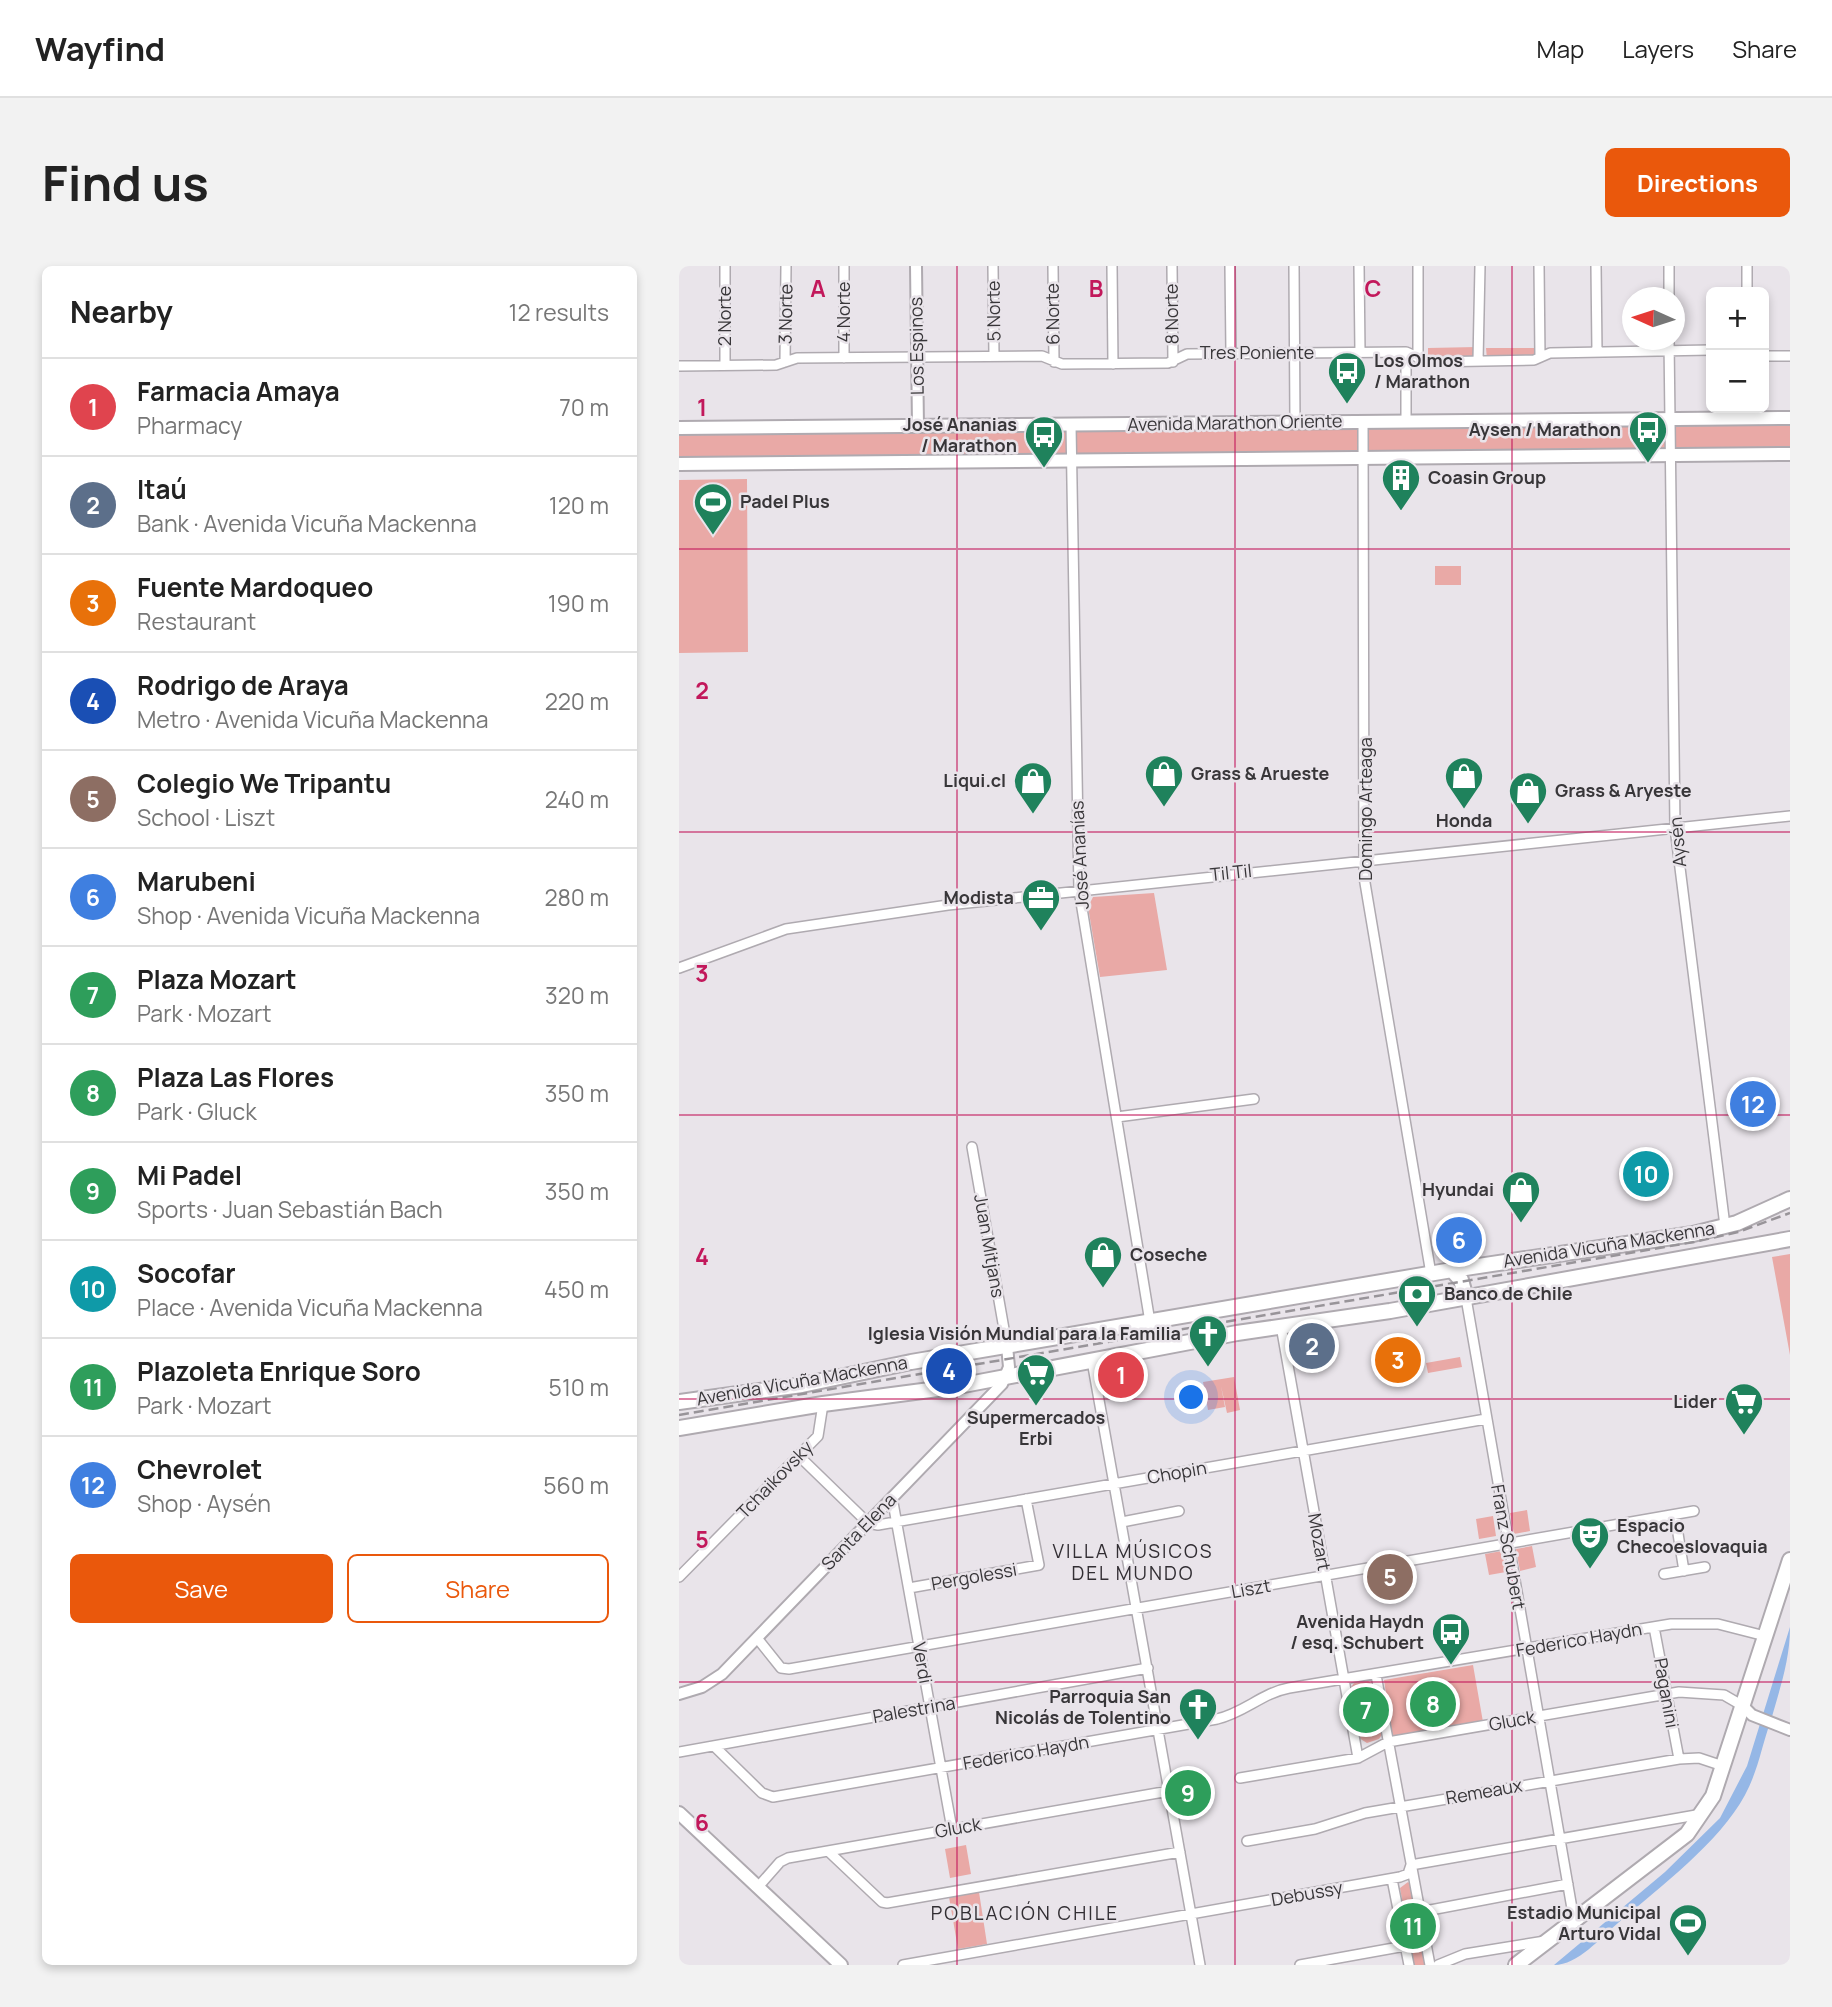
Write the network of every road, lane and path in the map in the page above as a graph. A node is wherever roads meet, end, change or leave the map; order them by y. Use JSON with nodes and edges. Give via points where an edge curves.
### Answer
{"nodes":[{"id":1,"x":725,"y":266,"type":"edge"},
{"id":2,"x":786,"y":266,"type":"edge"},
{"id":3,"x":843,"y":266,"type":"edge"},
{"id":4,"x":916,"y":266,"type":"edge"},
{"id":5,"x":993,"y":266,"type":"edge"},
{"id":6,"x":1053,"y":266,"type":"edge"},
{"id":7,"x":1112,"y":266,"type":"edge"},
{"id":8,"x":1172,"y":266,"type":"edge"},
{"id":9,"x":1230,"y":266,"type":"edge"},
{"id":10,"x":1294,"y":266,"type":"edge"},
{"id":11,"x":1359,"y":266,"type":"edge"},
{"id":12,"x":1418,"y":266,"type":"edge"},
{"id":13,"x":1480,"y":266,"type":"edge"},
{"id":14,"x":1539,"y":266,"type":"edge"},
{"id":15,"x":1597,"y":266,"type":"edge"},
{"id":16,"x":1669,"y":266,"type":"edge"},
{"id":17,"x":1747,"y":266,"type":"edge"},
{"id":18,"x":1669,"y":287,"type":"edge"},
{"id":19,"x":1747,"y":287,"type":"edge"},
{"id":20,"x":1669,"y":350,"type":"joint"},
{"id":21,"x":1685,"y":350,"type":"edge"},
{"id":22,"x":1706,"y":350,"type":"edge"},
{"id":23,"x":1360,"y":352,"type":"junction"},
{"id":24,"x":1406,"y":352,"type":"junction"},
{"id":25,"x":1597,"y":352,"type":"junction"},
{"id":26,"x":1295,"y":353,"type":"junction"},
{"id":27,"x":1231,"y":354,"type":"junction"},
{"id":28,"x":994,"y":356,"type":"junction"},
{"id":29,"x":1769,"y":356,"type":"edge"},
{"id":30,"x":1790,"y":356,"type":"edge"},
{"id":31,"x":917,"y":357,"type":"junction"},
{"id":32,"x":1540,"y":357,"type":"junction"},
{"id":33,"x":844,"y":358,"type":"junction"},
{"id":34,"x":1418,"y":358,"type":"junction"},
{"id":35,"x":1478,"y":361,"type":"junction"},
{"id":36,"x":785,"y":362,"type":"junction"},
{"id":37,"x":1054,"y":362,"type":"junction"},
{"id":38,"x":1173,"y":362,"type":"junction"},
{"id":39,"x":1113,"y":364,"type":"junction"},
{"id":40,"x":725,"y":365,"type":"junction"},
{"id":41,"x":679,"y":366,"type":"edge"},
{"id":42,"x":1790,"y":418,"type":"edge"},
{"id":43,"x":1671,"y":419,"type":"junction"},
{"id":44,"x":1363,"y":422,"type":"junction"},
{"id":45,"x":1406,"y":422,"type":"junction"},
{"id":46,"x":1295,"y":423,"type":"junction"},
{"id":47,"x":1071,"y":425,"type":"junction"},
{"id":48,"x":918,"y":426,"type":"junction"},
{"id":49,"x":679,"y":428,"type":"edge"},
{"id":50,"x":1790,"y":454,"type":"edge"},
{"id":51,"x":1672,"y":455,"type":"junction"},
{"id":52,"x":1363,"y":458,"type":"junction"},
{"id":53,"x":1072,"y":461,"type":"junction"},
{"id":54,"x":679,"y":464,"type":"edge"},
{"id":55,"x":1790,"y":816,"type":"edge"},
{"id":56,"x":1675,"y":828,"type":"junction"},
{"id":57,"x":1365,"y":859,"type":"junction"},
{"id":58,"x":1079,"y":890,"type":"junction"},
{"id":59,"x":679,"y":968,"type":"edge"},
{"id":60,"x":1255,"y":1099,"type":"dead end"},
{"id":61,"x":1117,"y":1118,"type":"junction"},
{"id":62,"x":972,"y":1147,"type":"dead end"},
{"id":63,"x":1790,"y":1199,"type":"edge"},
{"id":64,"x":1725,"y":1226,"type":"junction"},
{"id":65,"x":1790,"y":1239,"type":"edge"},
{"id":66,"x":1452,"y":1270,"type":"junction"},
{"id":67,"x":1431,"y":1274,"type":"junction"},
{"id":68,"x":1466,"y":1298,"type":"junction"},
{"id":69,"x":1150,"y":1322,"type":"junction"},
{"id":70,"x":1281,"y":1326,"type":"junction"},
{"id":71,"x":1103,"y":1330,"type":"junction"},
{"id":72,"x":1007,"y":1346,"type":"junction"},
{"id":73,"x":1092,"y":1361,"type":"junction"},
{"id":74,"x":1006,"y":1377,"type":"junction"},
{"id":75,"x":679,"y":1402,"type":"edge"},
{"id":76,"x":823,"y":1404,"type":"junction"},
{"id":77,"x":1486,"y":1419,"type":"junction"},
{"id":78,"x":679,"y":1428,"type":"edge"},
{"id":79,"x":1303,"y":1451,"type":"junction"},
{"id":80,"x":799,"y":1456,"type":"junction"},
{"id":81,"x":1115,"y":1484,"type":"junction"},
{"id":82,"x":892,"y":1497,"type":"junction"},
{"id":83,"x":1026,"y":1499,"type":"junction"},
{"id":84,"x":1179,"y":1511,"type":"dead end"},
{"id":85,"x":1694,"y":1511,"type":"dead end"},
{"id":86,"x":1675,"y":1515,"type":"junction"},
{"id":87,"x":897,"y":1522,"type":"junction"},
{"id":88,"x":1122,"y":1522,"type":"junction"},
{"id":89,"x":868,"y":1523,"type":"junction"},
{"id":90,"x":1507,"y":1544,"type":"junction"},
{"id":91,"x":1790,"y":1560,"type":"edge"},
{"id":92,"x":1705,"y":1567,"type":"dead end"},
{"id":93,"x":1684,"y":1571,"type":"junction"},
{"id":94,"x":1664,"y":1574,"type":"dead end"},
{"id":95,"x":1325,"y":1576,"type":"junction"},
{"id":96,"x":679,"y":1577,"type":"edge"},
{"id":97,"x":909,"y":1588,"type":"junction"},
{"id":98,"x":1137,"y":1609,"type":"junction"},
{"id":99,"x":1654,"y":1627,"type":"junction"},
{"id":100,"x":1765,"y":1636,"type":"junction"},
{"id":101,"x":757,"y":1638,"type":"junction"},
{"id":102,"x":919,"y":1647,"type":"junction"},
{"id":103,"x":1526,"y":1650,"type":"junction"},
{"id":104,"x":1148,"y":1668,"type":"junction"},
{"id":105,"x":1377,"y":1675,"type":"junction"},
{"id":106,"x":1344,"y":1680,"type":"junction"},
{"id":107,"x":679,"y":1694,"type":"edge"},
{"id":108,"x":1667,"y":1694,"type":"junction"},
{"id":109,"x":1743,"y":1706,"type":"junction"},
{"id":110,"x":930,"y":1707,"type":"junction"},
{"id":111,"x":1538,"y":1717,"type":"junction"},
{"id":112,"x":1158,"y":1730,"type":"junction"},
{"id":113,"x":1790,"y":1730,"type":"edge"},
{"id":114,"x":1388,"y":1742,"type":"junction"},
{"id":115,"x":714,"y":1746,"type":"junction"},
{"id":116,"x":679,"y":1752,"type":"edge"},
{"id":117,"x":1357,"y":1758,"type":"junction"},
{"id":118,"x":1679,"y":1759,"type":"junction"},
{"id":119,"x":1723,"y":1766,"type":"junction"},
{"id":120,"x":941,"y":1768,"type":"junction"},
{"id":121,"x":1240,"y":1778,"type":"dead end"},
{"id":122,"x":1550,"y":1781,"type":"junction"},
{"id":123,"x":1169,"y":1791,"type":"junction"},
{"id":124,"x":1400,"y":1807,"type":"junction"},
{"id":125,"x":679,"y":1813,"type":"edge"},
{"id":126,"x":1704,"y":1813,"type":"junction"},
{"id":127,"x":952,"y":1829,"type":"junction"},
{"id":128,"x":1560,"y":1839,"type":"junction"},
{"id":129,"x":1247,"y":1840,"type":"dead end"},
{"id":130,"x":828,"y":1851,"type":"junction"},
{"id":131,"x":1180,"y":1852,"type":"junction"},
{"id":132,"x":1411,"y":1865,"type":"junction"},
{"id":133,"x":1396,"y":1878,"type":"junction"},
{"id":134,"x":1568,"y":1884,"type":"junction"},
{"id":135,"x":1415,"y":1885,"type":"junction"},
{"id":136,"x":758,"y":1887,"type":"junction"},
{"id":137,"x":1420,"y":1912,"type":"junction"},
{"id":138,"x":1191,"y":1914,"type":"junction"},
{"id":139,"x":1574,"y":1920,"type":"junction"},
{"id":140,"x":1549,"y":1940,"type":"junction"},
{"id":141,"x":1405,"y":1946,"type":"junction"},
{"id":142,"x":1512,"y":1946,"type":"junction"},
{"id":143,"x":973,"y":1952,"type":"junction"},
{"id":144,"x":841,"y":1965,"type":"edge"},
{"id":145,"x":903,"y":1965,"type":"edge"},
{"id":146,"x":975,"y":1965,"type":"edge"},
{"id":147,"x":1200,"y":1965,"type":"edge"},
{"id":148,"x":1300,"y":1965,"type":"edge"},
{"id":149,"x":1409,"y":1965,"type":"edge"},
{"id":150,"x":1430,"y":1965,"type":"edge"},
{"id":151,"x":1438,"y":1965,"type":"edge"},
{"id":152,"x":1516,"y":1965,"type":"edge"}],
"edges":[{"from":1,"to":40,"type":"street","name":"2 Norte"},
{"from":2,"to":36,"type":"street","name":"3 Norte"},
{"from":3,"to":33,"type":"street","name":"4 Norte"},
{"from":4,"to":31,"type":"street","name":"Los Espinos"},
{"from":5,"to":28,"type":"street","name":"5 Norte"},
{"from":6,"to":37,"type":"street","name":"6 Norte"},
{"from":7,"to":39,"type":"street"},
{"from":8,"to":38,"type":"street","name":"8 Norte"},
{"from":9,"to":27,"type":"street"},
{"from":10,"to":26,"type":"street"},
{"from":11,"to":23,"type":"street"},
{"from":12,"to":34,"type":"street"},
{"from":13,"to":35,"type":"street"},
{"from":14,"to":32,"type":"street"},
{"from":15,"to":25,"type":"street"},
{"from":16,"to":18,"type":"street"},
{"from":17,"to":19,"type":"street"},
{"from":20,"to":25,"type":"street","name":"Tres Poniente"},
{"from":20,"to":43,"type":"street","name":"Aysén"},
{"from":21,"to":22,"type":"street","name":"Tres Poniente"},
{"from":23,"to":24,"type":"street","name":"Tres Poniente"},
{"from":23,"to":26,"type":"street","name":"Tres Poniente"},
{"from":24,"to":34,"type":"street","name":"Tres Poniente"},
{"from":24,"to":45,"type":"street"},
{"from":25,"to":32,"type":"street","name":"Tres Poniente"},
{"from":26,"to":27,"type":"street","name":"Tres Poniente"},
{"from":26,"to":46,"type":"street"},
{"from":27,"to":38,"type":"street","name":"Tres Poniente","via":[[1187,354]]},
{"from":28,"to":31,"type":"street","name":"Tres Poniente"},
{"from":28,"to":37,"type":"street","name":"Tres Poniente","via":[[1042,356]]},
{"from":29,"to":30,"type":"street"},
{"from":31,"to":33,"type":"street","name":"Tres Poniente"},
{"from":31,"to":48,"type":"street","name":"Los Espinos"},
{"from":32,"to":35,"type":"street","name":"Tres Poniente"},
{"from":33,"to":36,"type":"street","name":"Tres Poniente"},
{"from":34,"to":35,"type":"street","name":"Tres Poniente"},
{"from":36,"to":40,"type":"street","name":"Tres Poniente"},
{"from":37,"to":39,"type":"street","name":"Tres Poniente"},
{"from":38,"to":39,"type":"street","name":"Tres Poniente"},
{"from":40,"to":41,"type":"street","name":"Tres Poniente"},
{"from":42,"to":43,"type":"main road","name":"Avenida Marathon Oriente"},
{"from":43,"to":45,"type":"main road","name":"Avenida Marathon Oriente"},
{"from":43,"to":51,"type":"street","name":"Aysén"},
{"from":44,"to":45,"type":"main road","name":"Avenida Marathon Oriente"},
{"from":44,"to":46,"type":"main road","name":"Avenida Marathon Oriente"},
{"from":44,"to":52,"type":"street","name":"Domingo Arteaga"},
{"from":46,"to":47,"type":"main road","name":"Avenida Marathon Oriente"},
{"from":47,"to":48,"type":"main road","name":"Avenida Marathon Oriente"},
{"from":47,"to":53,"type":"street","name":"José Ananías"},
{"from":48,"to":49,"type":"main road","name":"Avenida Marathon Oriente"},
{"from":50,"to":51,"type":"main road","name":"Avenida Marathon Oriente"},
{"from":51,"to":52,"type":"main road","name":"Avenida Marathon Oriente"},
{"from":51,"to":56,"type":"street","name":"Aysén"},
{"from":52,"to":53,"type":"main road","name":"Avenida Marathon Oriente"},
{"from":52,"to":57,"type":"street","name":"Domingo Arteaga"},
{"from":53,"to":54,"type":"main road","name":"Avenida Marathon Oriente"},
{"from":53,"to":58,"type":"street","name":"José Ananías"},
{"from":55,"to":56,"type":"street","name":"Til Til"},
{"from":56,"to":57,"type":"street","name":"Til Til"},
{"from":56,"to":64,"type":"street","name":"Aysén"},
{"from":57,"to":58,"type":"street","name":"Til Til"},
{"from":57,"to":67,"type":"street","name":"Domingo Arteaga","via":[[1364,877]]},
{"from":58,"to":59,"type":"street","name":"Til Til","via":[[797,926]]},
{"from":58,"to":61,"type":"street","name":"José Ananías"},
{"from":60,"to":61,"type":"street"},
{"from":61,"to":69,"type":"street","name":"José Ananías"},
{"from":62,"to":72,"type":"street","name":"Juan Mitjans"},
{"from":63,"to":64,"type":"main road","name":"Avenida Vicuña Mackenna"},
{"from":64,"to":66,"type":"main road","name":"Avenida Vicuña Mackenna"},
{"from":65,"to":68,"type":"main road","name":"Avenida Vicuña Mackenna"},
{"from":66,"to":67,"type":"main road","name":"Avenida Vicuña Mackenna"},
{"from":66,"to":68,"type":"main road","via":[[1461,1280]]},
{"from":67,"to":69,"type":"main road","name":"Avenida Vicuña Mackenna"},
{"from":68,"to":70,"type":"main road","name":"Avenida Vicuña Mackenna"},
{"from":68,"to":77,"type":"street","name":"Franz Schubert"},
{"from":69,"to":71,"type":"main road","name":"Avenida Vicuña Mackenna"},
{"from":70,"to":73,"type":"main road","name":"Avenida Vicuña Mackenna"},
{"from":70,"to":79,"type":"street","name":"Mozart"},
{"from":71,"to":72,"type":"main road","name":"Avenida Vicuña Mackenna"},
{"from":71,"to":73,"type":"main road","via":[[1094,1342]]},
{"from":72,"to":74,"type":"street"},
{"from":72,"to":75,"type":"main road","name":"Avenida Vicuña Mackenna","via":[[802,1385]]},
{"from":73,"to":74,"type":"main road","name":"Avenida Vicuña Mackenna"},
{"from":73,"to":81,"type":"street"},
{"from":74,"to":76,"type":"main road","name":"Avenida Vicuña Mackenna"},
{"from":74,"to":82,"type":"street","name":"Santa Elena"},
{"from":76,"to":78,"type":"main road","name":"Avenida Vicuña Mackenna"},
{"from":76,"to":80,"type":"street","name":"Tchaikovsky","via":[[818,1436]]},
{"from":77,"to":79,"type":"street","name":"Chopin"},
{"from":77,"to":90,"type":"street","name":"Franz Schubert"},
{"from":79,"to":81,"type":"street","name":"Chopin"},
{"from":79,"to":95,"type":"street","name":"Mozart"},
{"from":80,"to":89,"type":"street"},
{"from":80,"to":96,"type":"street","name":"Tchaikovsky"},
{"from":81,"to":83,"type":"street","name":"Chopin"},
{"from":81,"to":88,"type":"street"},
{"from":82,"to":87,"type":"street","name":"Verdi"},
{"from":82,"to":89,"type":"street","name":"Santa Elena"},
{"from":83,"to":87,"type":"street","name":"Chopin"},
{"from":83,"to":97,"type":"street","name":"Pergolessi","via":[[1039,1565]]},
{"from":84,"to":88,"type":"street"},
{"from":85,"to":86,"type":"street","name":"Liszt"},
{"from":86,"to":90,"type":"street","name":"Liszt"},
{"from":86,"to":93,"type":"street"},
{"from":87,"to":89,"type":"street","name":"Chopin"},
{"from":87,"to":97,"type":"street","name":"Verdi"},
{"from":88,"to":98,"type":"street"},
{"from":89,"to":101,"type":"street","name":"Santa Elena"},
{"from":90,"to":95,"type":"street","name":"Liszt"},
{"from":90,"to":103,"type":"street","name":"Franz Schubert"},
{"from":91,"to":100,"type":"main road"},
{"from":92,"to":93,"type":"street"},
{"from":93,"to":94,"type":"street"},
{"from":95,"to":98,"type":"street","name":"Liszt"},
{"from":95,"to":106,"type":"street","name":"Mozart"},
{"from":97,"to":102,"type":"street","name":"Verdi"},
{"from":98,"to":102,"type":"street","name":"Liszt"},
{"from":98,"to":104,"type":"street"},
{"from":99,"to":100,"type":"street","name":"Federico Haydn","via":[[1706,1622]]},
{"from":99,"to":103,"type":"street","name":"Federico Haydn"},
{"from":99,"to":108,"type":"street","name":"Paganini"},
{"from":100,"to":109,"type":"main road"},
{"from":101,"to":102,"type":"street","name":"Liszt","via":[[786,1670]]},
{"from":101,"to":107,"type":"street","name":"Santa Elena","via":[[716,1679]]},
{"from":102,"to":110,"type":"street","name":"Verdi"},
{"from":103,"to":105,"type":"street","name":"Federico Haydn"},
{"from":103,"to":111,"type":"street","name":"Franz Schubert"},
{"from":104,"to":110,"type":"street","name":"Palestrina"},
{"from":104,"to":112,"type":"street"},
{"from":105,"to":106,"type":"street","name":"Federico Haydn"},
{"from":105,"to":114,"type":"street"},
{"from":106,"to":112,"type":"street","name":"Federico Haydn","via":[[1281,1690],[1231,1715]]},
{"from":106,"to":117,"type":"street","name":"Mozart"},
{"from":108,"to":109,"type":"street","name":"Gluck","via":[[1714,1693]]},
{"from":108,"to":111,"type":"street","name":"Gluck"},
{"from":108,"to":118,"type":"street","name":"Paganini"},
{"from":109,"to":113,"type":"street"},
{"from":109,"to":119,"type":"main road"},
{"from":110,"to":115,"type":"street","name":"Palestrina"},
{"from":110,"to":120,"type":"street","name":"Verdi"},
{"from":111,"to":114,"type":"street","name":"Gluck"},
{"from":111,"to":122,"type":"street","name":"Franz Schubert"},
{"from":112,"to":120,"type":"street","name":"Federico Haydn"},
{"from":112,"to":123,"type":"street"},
{"from":114,"to":117,"type":"street","name":"Gluck"},
{"from":114,"to":124,"type":"street"},
{"from":115,"to":116,"type":"street","name":"Palestrina"},
{"from":115,"to":120,"type":"street","name":"Federico Haydn","via":[[769,1797]]},
{"from":117,"to":121,"type":"street","name":"Gluck"},
{"from":118,"to":119,"type":"street","name":"Remeaux","via":[[1699,1758]]},
{"from":118,"to":122,"type":"street","name":"Remeaux"},
{"from":119,"to":126,"type":"main road"},
{"from":120,"to":127,"type":"street","name":"Verdi"},
{"from":122,"to":124,"type":"street","name":"Remeaux"},
{"from":122,"to":128,"type":"street","name":"Franz Schubert"},
{"from":123,"to":127,"type":"street","name":"Gluck"},
{"from":123,"to":131,"type":"street"},
{"from":124,"to":129,"type":"street","name":"Remeaux","via":[[1315,1829]]},
{"from":124,"to":132,"type":"street"},
{"from":125,"to":136,"type":"main road"},
{"from":126,"to":128,"type":"street"},
{"from":126,"to":139,"type":"main road","via":[[1687,1834]]},
{"from":127,"to":130,"type":"street","name":"Gluck"},
{"from":128,"to":132,"type":"street"},
{"from":128,"to":134,"type":"street","name":"Franz Schubert"},
{"from":130,"to":131,"type":"street","via":[[887,1903]]},
{"from":130,"to":136,"type":"street","name":"Gluck","via":[[783,1860]]},
{"from":131,"to":138,"type":"street"},
{"from":132,"to":133,"type":"street","via":[[1408,1874]]},
{"from":132,"to":135,"type":"street"},
{"from":133,"to":135,"type":"street"},
{"from":133,"to":138,"type":"street","name":"Debussy"},
{"from":133,"to":141,"type":"street"},
{"from":134,"to":137,"type":"street"},
{"from":134,"to":139,"type":"street","name":"Franz Schubert"},
{"from":135,"to":137,"type":"street"},
{"from":136,"to":144,"type":"main road"},
{"from":137,"to":150,"type":"street"},
{"from":138,"to":143,"type":"street","name":"Debussy"},
{"from":138,"to":147,"type":"street"},
{"from":139,"to":140,"type":"main road"},
{"from":140,"to":142,"type":"street"},
{"from":140,"to":152,"type":"main road"},
{"from":141,"to":148,"type":"street"},
{"from":141,"to":149,"type":"street"},
{"from":142,"to":151,"type":"street","via":[[1465,1954]]},
{"from":142,"to":152,"type":"street"},
{"from":143,"to":145,"type":"street","name":"Debussy"},
{"from":143,"to":146,"type":"street"}]}
